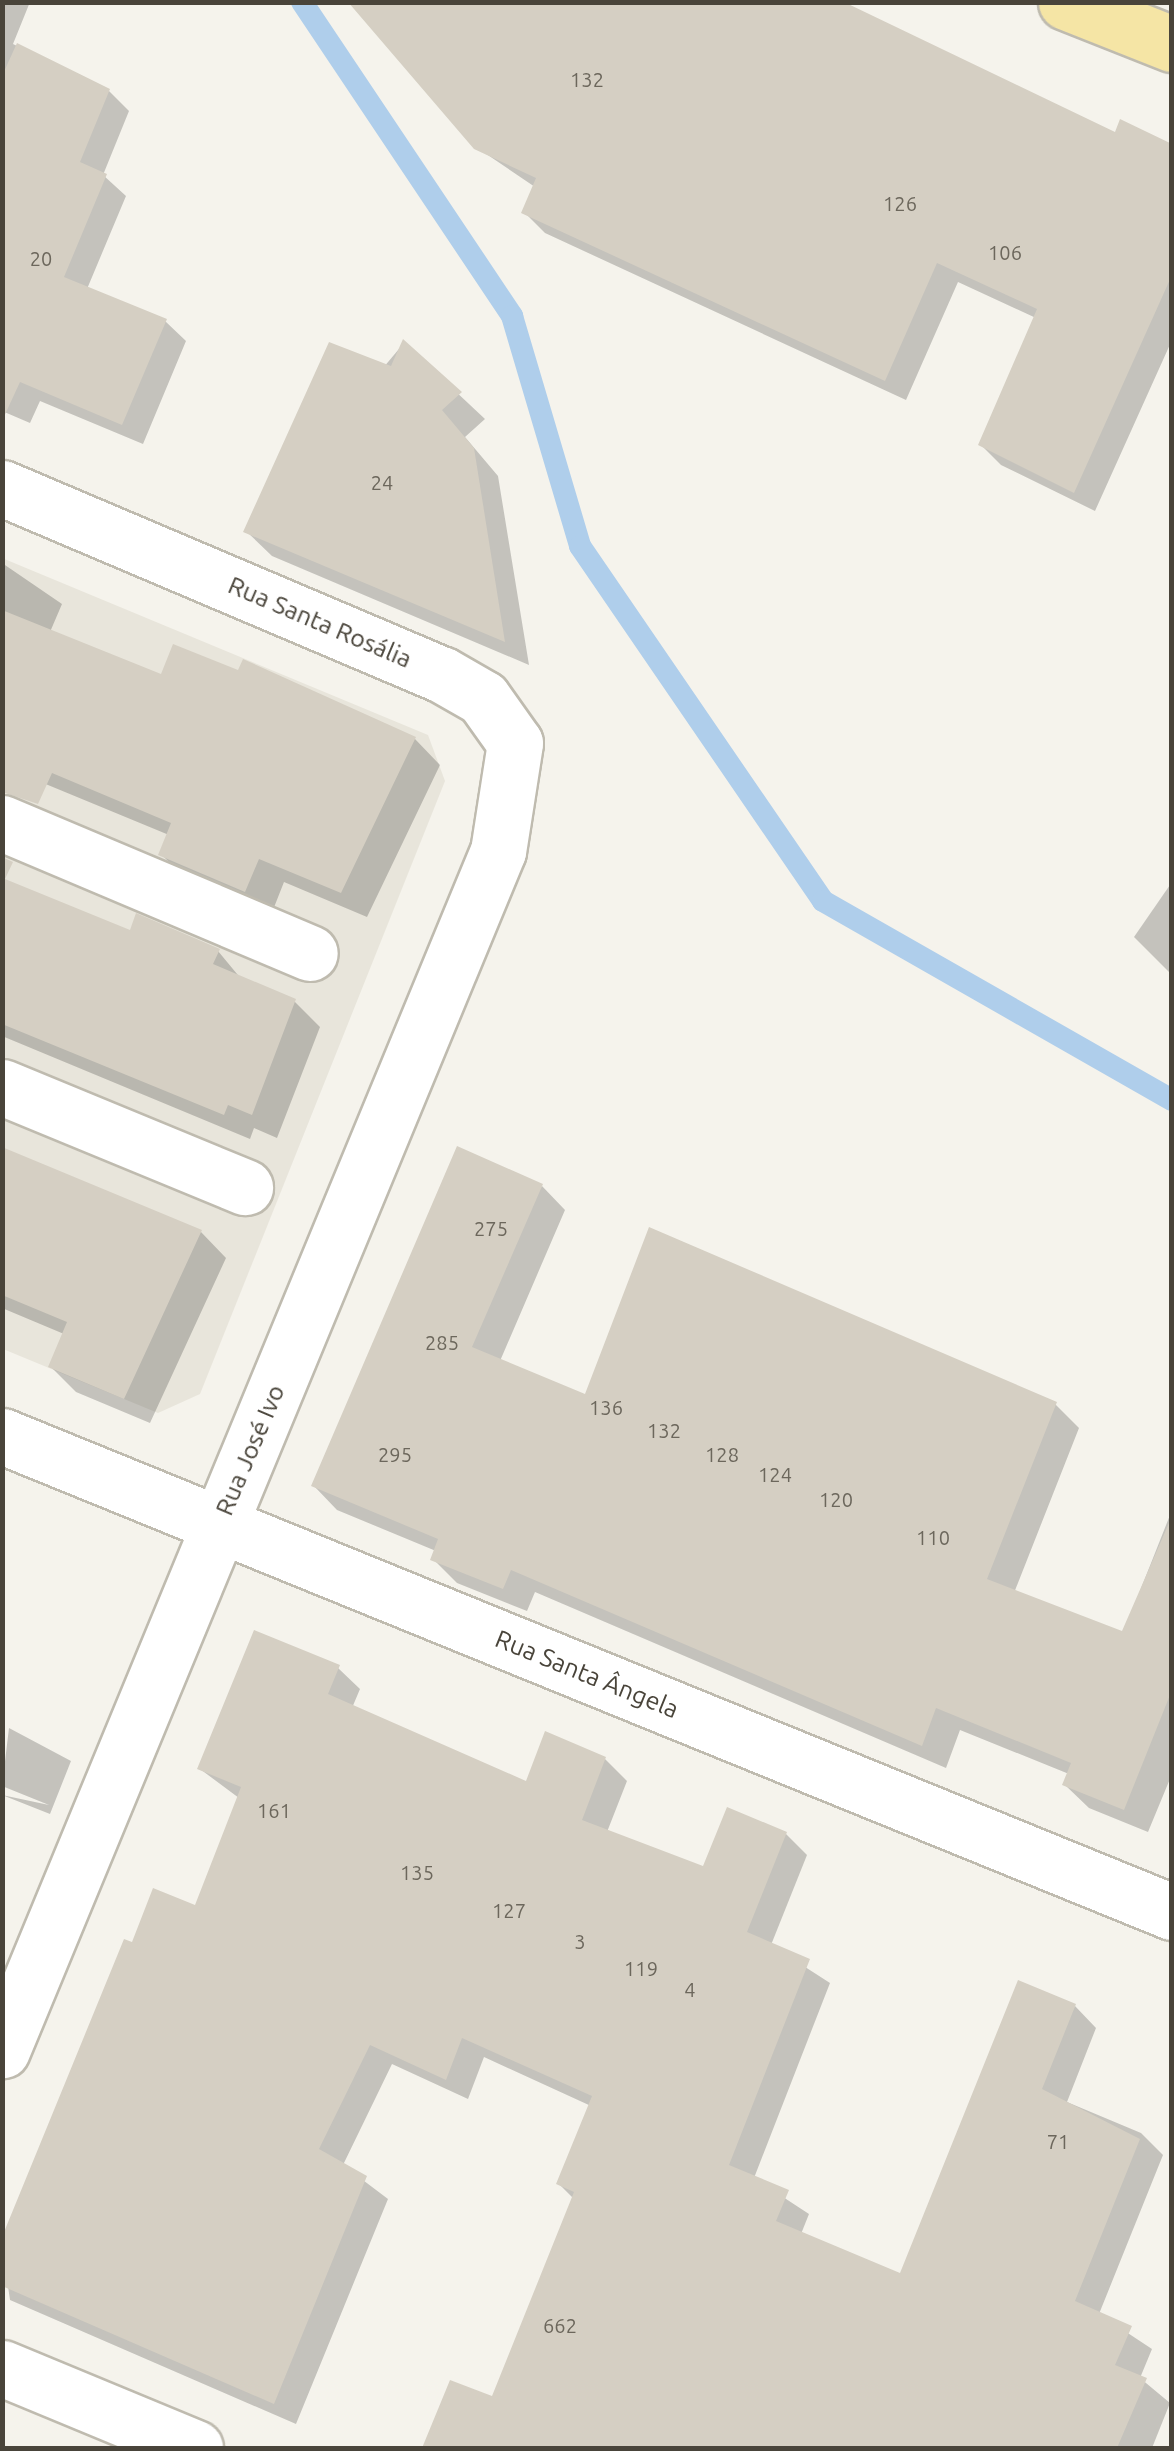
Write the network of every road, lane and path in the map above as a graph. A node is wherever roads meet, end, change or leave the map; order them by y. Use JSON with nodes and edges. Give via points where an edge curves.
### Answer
{"nodes":[{"id":1,"x":1066,"y":2,"type":"edge"},
{"id":2,"x":1172,"y":44,"type":"edge"},
{"id":3,"x":2,"y":488,"type":"edge"},
{"id":4,"x":2,"y":824,"type":"edge"},
{"id":5,"x":498,"y":851,"type":"joint"},
{"id":6,"x":310,"y":953,"type":"dead end"},
{"id":7,"x":2,"y":1087,"type":"edge"},
{"id":8,"x":245,"y":1187,"type":"dead end"},
{"id":9,"x":2,"y":1436,"type":"edge"},
{"id":10,"x":218,"y":1525,"type":"junction"},
{"id":11,"x":1172,"y":1912,"type":"edge"},
{"id":12,"x":2,"y":2050,"type":"edge"},
{"id":13,"x":2,"y":2368,"type":"edge"},
{"id":14,"x":194,"y":2448,"type":"edge"}],
"edges":[{"from":1,"to":2,"type":"main road"},
{"from":3,"to":5,"type":"street","name":"Rua Santa Rosália","via":[[483,698],[515,742]]},
{"from":4,"to":6,"type":"street"},
{"from":5,"to":10,"type":"street","name":"Rua José Ivo"},
{"from":7,"to":8,"type":"street"},
{"from":9,"to":10,"type":"street","name":"Rua Santa Ângela"},
{"from":10,"to":11,"type":"street","name":"Rua Santa Ângela"},
{"from":10,"to":12,"type":"street","name":"Rua José Ivo"},
{"from":13,"to":14,"type":"street"}]}
